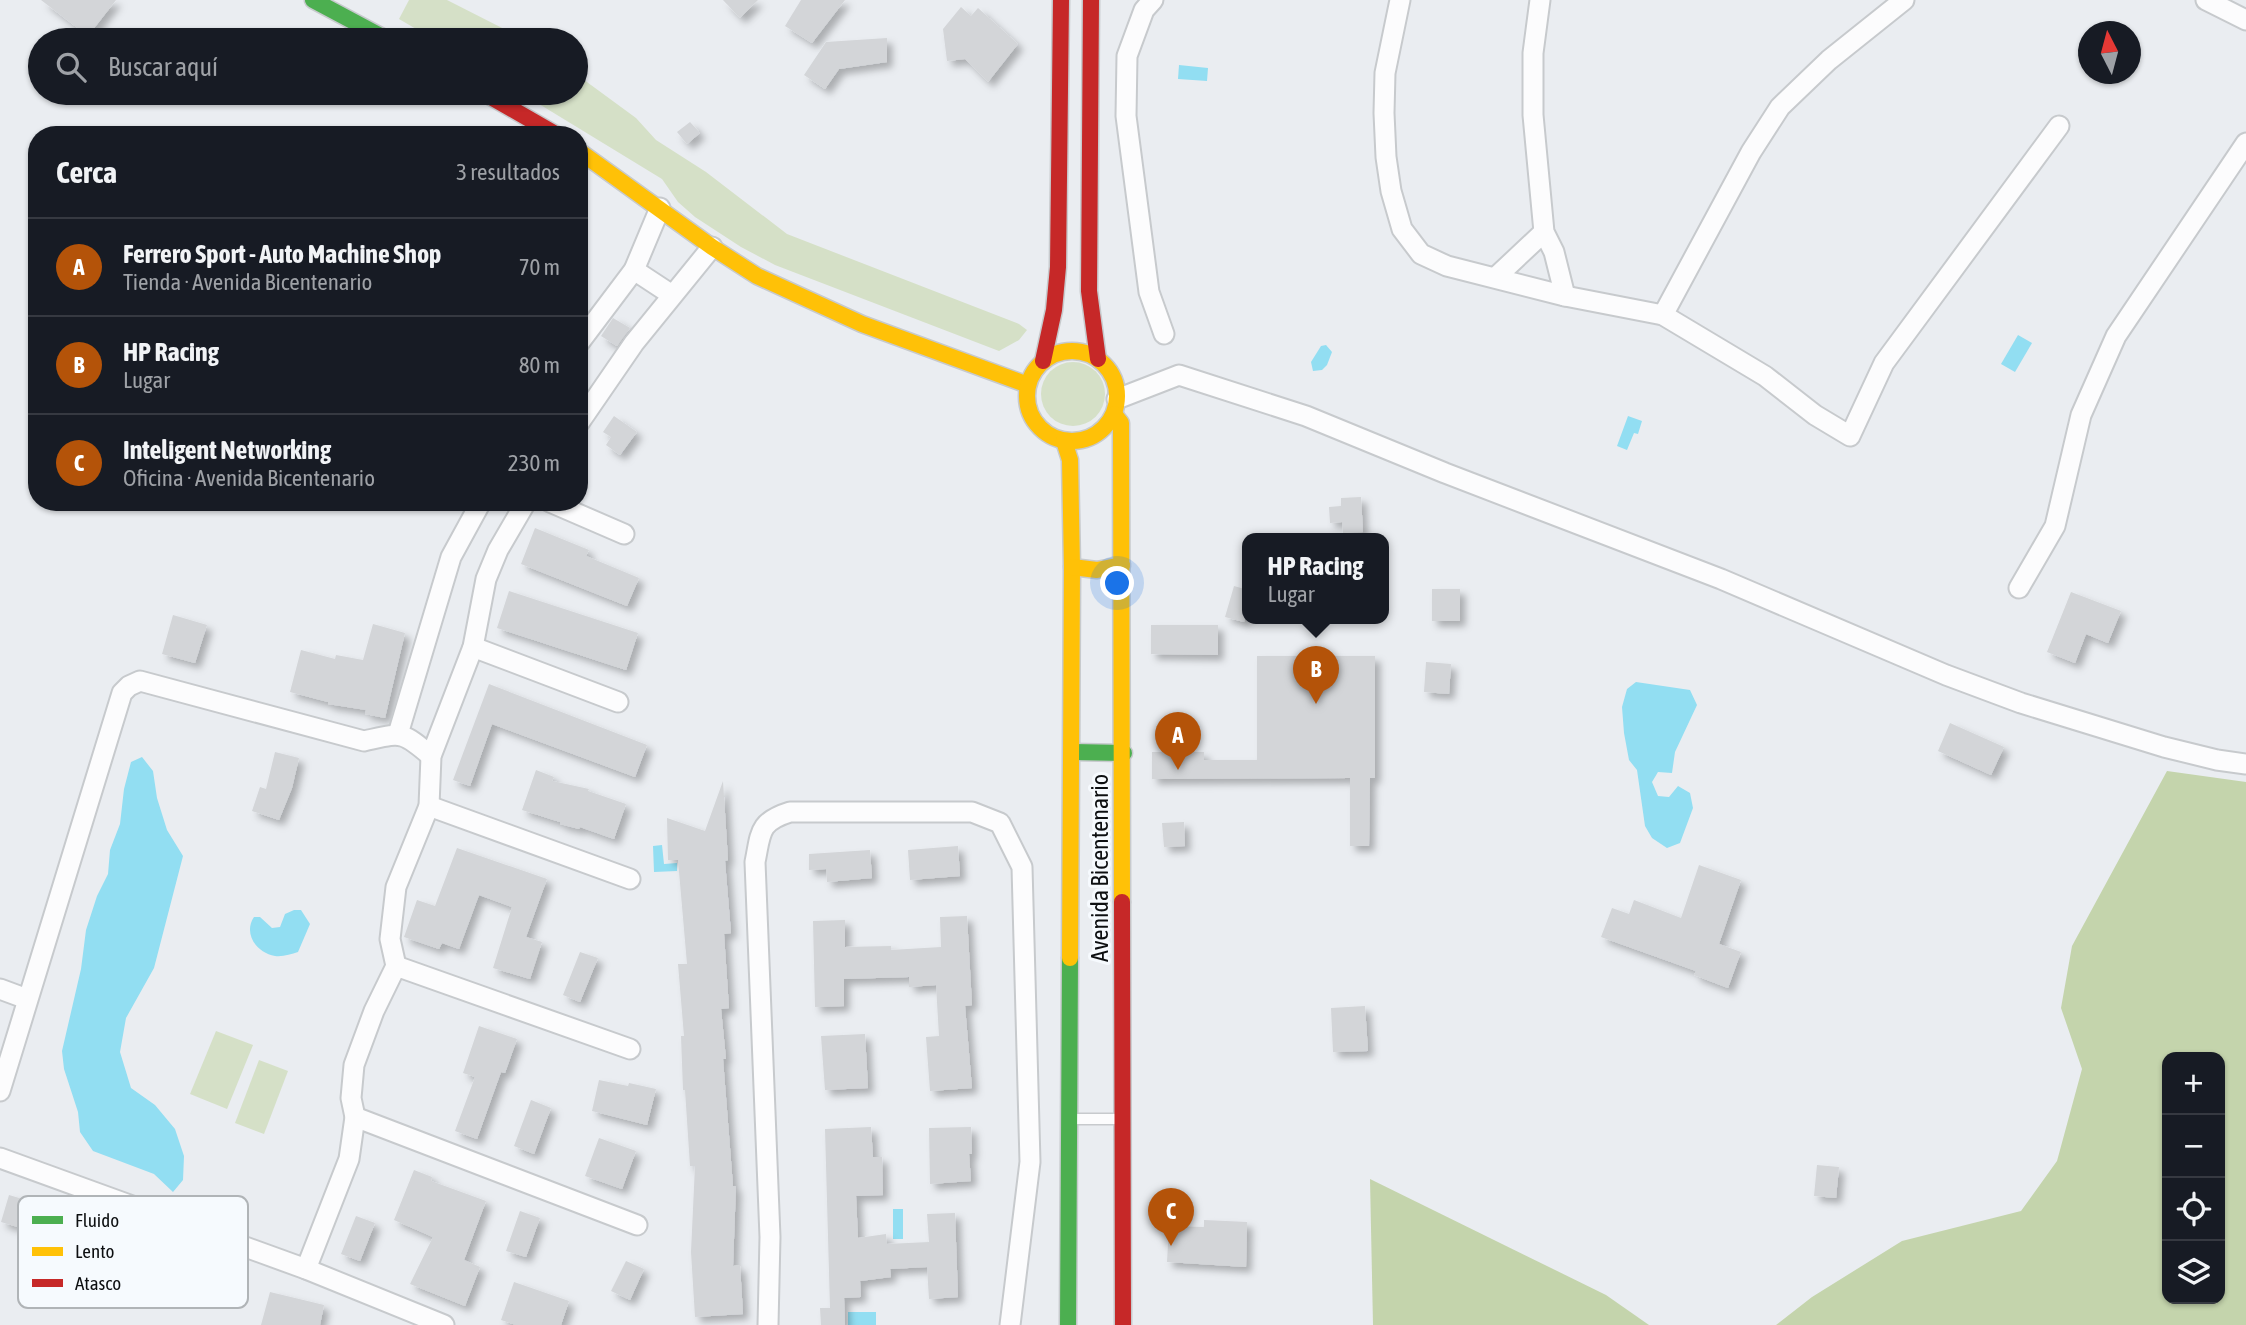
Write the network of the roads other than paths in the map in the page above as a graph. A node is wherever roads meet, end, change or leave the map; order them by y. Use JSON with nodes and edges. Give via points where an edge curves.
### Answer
{"nodes":[{"id":1,"x":313,"y":0,"type":"edge"},
{"id":2,"x":1061,"y":0,"type":"edge"},
{"id":3,"x":1091,"y":0,"type":"edge"},
{"id":4,"x":1153,"y":0,"type":"edge"},
{"id":5,"x":1400,"y":0,"type":"edge"},
{"id":6,"x":1540,"y":0,"type":"edge"},
{"id":7,"x":1904,"y":0,"type":"edge"},
{"id":8,"x":2206,"y":0,"type":"edge"},
{"id":9,"x":2246,"y":20,"type":"edge"},
{"id":10,"x":366,"y":28,"type":"edge"},
{"id":11,"x":505,"y":105,"type":"edge"},
{"id":12,"x":541,"y":126,"type":"edge"},
{"id":13,"x":2059,"y":126,"type":"dead end"},
{"id":14,"x":2246,"y":143,"type":"edge"},
{"id":15,"x":588,"y":157,"type":"edge"},
{"id":16,"x":660,"y":208,"type":"junction"},
{"id":17,"x":1544,"y":232,"type":"junction"},
{"id":18,"x":712,"y":247,"type":"junction"},
{"id":19,"x":634,"y":271,"type":"junction"},
{"id":20,"x":1496,"y":277,"type":"junction"},
{"id":21,"x":672,"y":295,"type":"junction"},
{"id":22,"x":1565,"y":296,"type":"junction"},
{"id":23,"x":1663,"y":315,"type":"junction"},
{"id":24,"x":588,"y":331,"type":"edge"},
{"id":25,"x":1164,"y":334,"type":"dead end"},
{"id":26,"x":1098,"y":359,"type":"junction"},
{"id":27,"x":1043,"y":360,"type":"junction"},
{"id":28,"x":1028,"y":385,"type":"junction"},
{"id":29,"x":1115,"y":406,"type":"junction"},
{"id":30,"x":588,"y":410,"type":"edge"},
{"id":31,"x":1064,"y":441,"type":"junction"},
{"id":32,"x":476,"y":511,"type":"edge"},
{"id":33,"x":521,"y":511,"type":"edge"},
{"id":34,"x":571,"y":511,"type":"edge"},
{"id":35,"x":624,"y":534,"type":"dead end"},
{"id":36,"x":1122,"y":565,"type":"junction"},
{"id":37,"x":1072,"y":567,"type":"junction"},
{"id":38,"x":2019,"y":588,"type":"dead end"},
{"id":39,"x":473,"y":648,"type":"junction"},
{"id":40,"x":618,"y":702,"type":"dead end"},
{"id":41,"x":398,"y":734,"type":"junction"},
{"id":42,"x":1073,"y":752,"type":"junction"},
{"id":43,"x":1124,"y":754,"type":"junction"},
{"id":44,"x":431,"y":756,"type":"junction"},
{"id":45,"x":2246,"y":764,"type":"edge"},
{"id":46,"x":429,"y":806,"type":"junction"},
{"id":47,"x":630,"y":879,"type":"dead end"},
{"id":48,"x":396,"y":966,"type":"junction"},
{"id":49,"x":0,"y":989,"type":"edge"},
{"id":50,"x":27,"y":999,"type":"junction"},
{"id":51,"x":630,"y":1049,"type":"dead end"},
{"id":52,"x":0,"y":1091,"type":"edge"},
{"id":53,"x":355,"y":1117,"type":"junction"},
{"id":54,"x":1068,"y":1119,"type":"junction"},
{"id":55,"x":1121,"y":1119,"type":"junction"},
{"id":56,"x":0,"y":1158,"type":"edge"},
{"id":57,"x":105,"y":1196,"type":"edge"},
{"id":58,"x":637,"y":1225,"type":"dead end"},
{"id":59,"x":248,"y":1248,"type":"edge"},
{"id":60,"x":306,"y":1269,"type":"junction"},
{"id":61,"x":444,"y":1325,"type":"edge"},
{"id":62,"x":768,"y":1325,"type":"edge"},
{"id":63,"x":1010,"y":1325,"type":"edge"},
{"id":64,"x":1068,"y":1325,"type":"edge"},
{"id":65,"x":1123,"y":1325,"type":"edge"}],
"edges":[{"from":1,"to":10,"type":"street"},
{"from":2,"to":27,"type":"street","via":[[1058,268]]},
{"from":3,"to":26,"type":"street","via":[[1089,291]]},
{"from":4,"to":25,"type":"street","via":[[1143,10],[1127,56],[1126,116],[1149,292]]},
{"from":5,"to":20,"type":"street","via":[[1385,73],[1384,113],[1391,191],[1402,229],[1421,254],[1447,266]]},
{"from":6,"to":17,"type":"street","via":[[1532,53],[1533,115]]},
{"from":7,"to":23,"type":"street","via":[[1829,60],[1780,107]]},
{"from":8,"to":9,"type":"street"},
{"from":11,"to":12,"type":"street"},
{"from":13,"to":23,"type":"street","via":[[1884,363],[1850,436],[1765,376]]},
{"from":14,"to":38,"type":"street","via":[[2116,336],[2081,415],[2055,526]]},
{"from":15,"to":16,"type":"street"},
{"from":16,"to":18,"type":"street"},
{"from":16,"to":19,"type":"street"},
{"from":17,"to":20,"type":"street"},
{"from":17,"to":22,"type":"street"},
{"from":18,"to":21,"type":"street"},
{"from":18,"to":28,"type":"street","via":[[757,276],[862,324]]},
{"from":19,"to":21,"type":"street"},
{"from":19,"to":24,"type":"street"},
{"from":20,"to":22,"type":"street"},
{"from":21,"to":30,"type":"street"},
{"from":22,"to":23,"type":"street"},
{"from":26,"to":27,"type":"street","via":[[1071,351]]},
{"from":26,"to":29,"type":"street","via":[[1116,384]]},
{"from":27,"to":28,"type":"street"},
{"from":28,"to":31,"type":"street","via":[[1030,414],[1044,431]]},
{"from":29,"to":31,"type":"street","via":[[1094,436]]},
{"from":29,"to":36,"type":"street","name":"Avenida Bicentenario","via":[[1121,423]]},
{"from":29,"to":45,"type":"street","via":[[1179,375],[1306,416],[2008,698],[2164,747]]},
{"from":31,"to":37,"type":"street","name":"Avenida Bicentenario","via":[[1070,460]]},
{"from":32,"to":41,"type":"street","via":[[451,556]]},
{"from":33,"to":39,"type":"street","via":[[486,579]]},
{"from":34,"to":35,"type":"street"},
{"from":36,"to":37,"type":"street","via":[[1105,571]]},
{"from":36,"to":43,"type":"street","name":"Avenida Bicentenario"},
{"from":37,"to":42,"type":"street","name":"Avenida Bicentenario"},
{"from":39,"to":40,"type":"street"},
{"from":39,"to":44,"type":"street"},
{"from":41,"to":44,"type":"street"},
{"from":41,"to":50,"type":"street","via":[[365,741],[140,681],[129,686],[122,692]]},
{"from":42,"to":43,"type":"street"},
{"from":42,"to":54,"type":"street","name":"Avenida Bicentenario"},
{"from":43,"to":55,"type":"street","name":"Avenida Bicentenario"},
{"from":44,"to":46,"type":"street"},
{"from":46,"to":47,"type":"street"},
{"from":46,"to":48,"type":"street","via":[[396,887],[390,939]]},
{"from":48,"to":51,"type":"street"},
{"from":48,"to":53,"type":"street","via":[[354,1065],[351,1098]]},
{"from":49,"to":50,"type":"street"},
{"from":50,"to":52,"type":"street"},
{"from":53,"to":58,"type":"street"},
{"from":53,"to":60,"type":"street","via":[[349,1158]]},
{"from":54,"to":55,"type":"lane"},
{"from":54,"to":64,"type":"street","name":"Avenida Bicentenario"},
{"from":55,"to":65,"type":"street","name":"Avenida Bicentenario"},
{"from":56,"to":57,"type":"street"},
{"from":59,"to":60,"type":"street"},
{"from":60,"to":61,"type":"street"},
{"from":62,"to":63,"type":"street","via":[[770,1237],[755,862],[761,828],[790,812],[972,812],[1000,823],[1022,867],[1030,1162]]}]}
